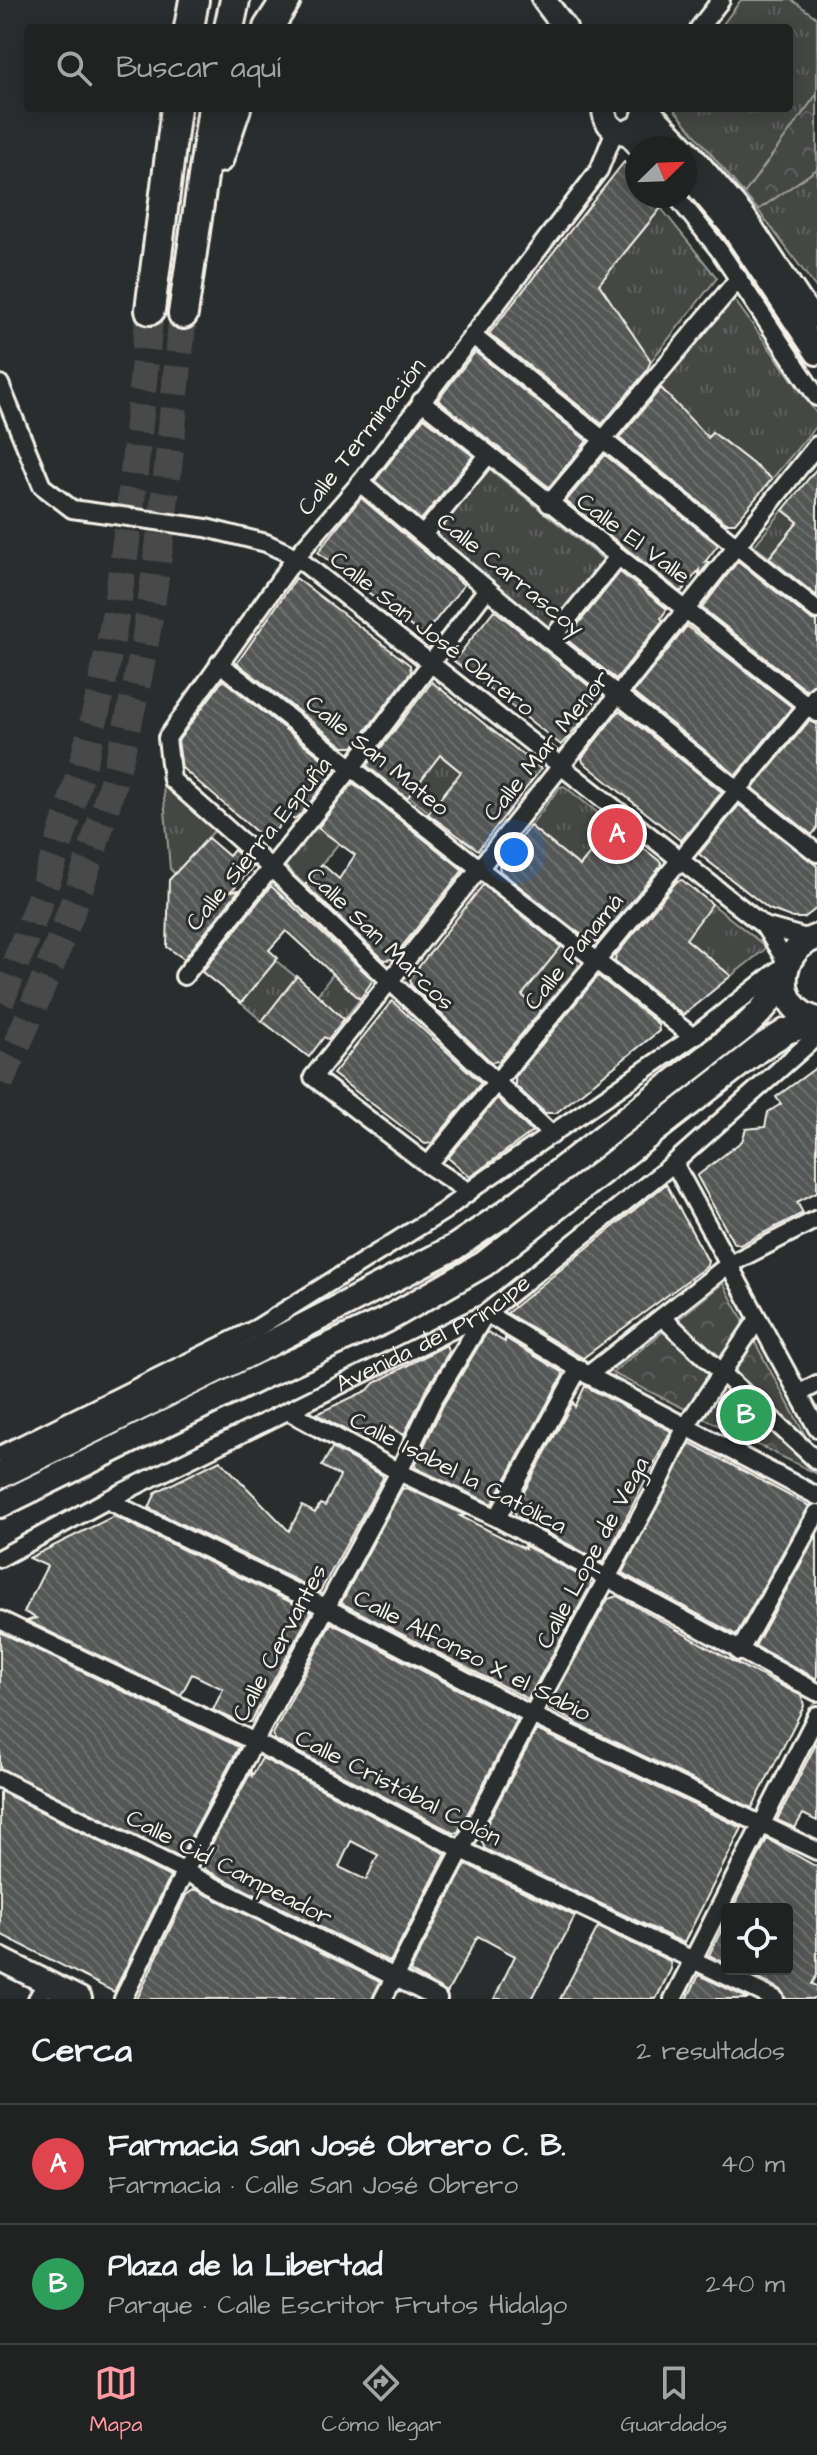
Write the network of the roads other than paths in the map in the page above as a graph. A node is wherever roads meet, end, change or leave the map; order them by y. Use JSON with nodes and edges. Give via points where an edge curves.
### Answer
{"nodes":[{"id":1,"x":194,"y":0,"type":"edge"},
{"id":2,"x":235,"y":0,"type":"edge"},
{"id":3,"x":286,"y":0,"type":"edge"},
{"id":4,"x":544,"y":0,"type":"edge"},
{"id":5,"x":721,"y":0,"type":"edge"},
{"id":6,"x":190,"y":24,"type":"edge"},
{"id":7,"x":230,"y":24,"type":"edge"},
{"id":8,"x":271,"y":24,"type":"edge"},
{"id":9,"x":562,"y":24,"type":"edge"},
{"id":10,"x":702,"y":24,"type":"edge"},
{"id":11,"x":175,"y":112,"type":"edge"},
{"id":12,"x":212,"y":112,"type":"edge"},
{"id":13,"x":235,"y":112,"type":"edge"},
{"id":14,"x":605,"y":112,"type":"edge"},
{"id":15,"x":636,"y":125,"type":"edge"},
{"id":16,"x":697,"y":187,"type":"edge"},
{"id":17,"x":685,"y":208,"type":"edge"},
{"id":18,"x":190,"y":254,"type":"junction"},
{"id":19,"x":739,"y":278,"type":"junction"},
{"id":20,"x":150,"y":310,"type":"tunnel mouth"},
{"id":21,"x":183,"y":314,"type":"tunnel mouth"},
{"id":22,"x":817,"y":321,"type":"edge"},
{"id":23,"x":473,"y":336,"type":"junction"},
{"id":24,"x":817,"y":353,"type":"edge"},
{"id":25,"x":0,"y":384,"type":"edge"},
{"id":26,"x":817,"y":397,"type":"edge"},
{"id":27,"x":421,"y":401,"type":"junction"},
{"id":28,"x":604,"y":439,"type":"junction"},
{"id":29,"x":817,"y":445,"type":"edge"},
{"id":30,"x":488,"y":455,"type":"junction"},
{"id":31,"x":360,"y":483,"type":"junction"},
{"id":32,"x":549,"y":504,"type":"junction"},
{"id":33,"x":423,"y":535,"type":"junction"},
{"id":34,"x":735,"y":546,"type":"junction"},
{"id":35,"x":296,"y":557,"type":"junction"},
{"id":36,"x":618,"y":557,"type":"junction"},
{"id":37,"x":487,"y":589,"type":"junction"},
{"id":38,"x":687,"y":610,"type":"junction"},
{"id":39,"x":817,"y":610,"type":"edge"},
{"id":40,"x":550,"y":641,"type":"junction"},
{"id":41,"x":219,"y":663,"type":"junction"},
{"id":42,"x":429,"y":663,"type":"junction"},
{"id":43,"x":619,"y":695,"type":"junction"},
{"id":44,"x":814,"y":704,"type":"edge"},
{"id":45,"x":561,"y":765,"type":"junction"},
{"id":46,"x":353,"y":766,"type":"junction"},
{"id":47,"x":172,"y":780,"type":"joint"},
{"id":48,"x":736,"y":790,"type":"junction"},
{"id":49,"x":817,"y":853,"type":"edge"},
{"id":50,"x":681,"y":860,"type":"junction"},
{"id":51,"x":270,"y":867,"type":"junction"},
{"id":52,"x":478,"y":869,"type":"junction"},
{"id":53,"x":764,"y":926,"type":"junction"},
{"id":54,"x":815,"y":937,"type":"edge"},
{"id":55,"x":596,"y":961,"type":"junction"},
{"id":56,"x":785,"y":968,"type":"junction"},
{"id":57,"x":184,"y":976,"type":"dead end"},
{"id":58,"x":388,"y":981,"type":"junction"},
{"id":59,"x":817,"y":1021,"type":"edge"},
{"id":60,"x":817,"y":1036,"type":"edge"},
{"id":61,"x":693,"y":1037,"type":"junction"},
{"id":62,"x":498,"y":1083,"type":"junction"},
{"id":63,"x":552,"y":1135,"type":"junction"},
{"id":64,"x":674,"y":1163,"type":"junction"},
{"id":65,"x":428,"y":1165,"type":"junction"},
{"id":66,"x":469,"y":1192,"type":"junction"},
{"id":67,"x":817,"y":1219,"type":"edge"},
{"id":68,"x":728,"y":1265,"type":"junction"},
{"id":69,"x":486,"y":1313,"type":"junction"},
{"id":70,"x":662,"y":1317,"type":"junction"},
{"id":71,"x":758,"y":1319,"type":"junction"},
{"id":72,"x":583,"y":1371,"type":"junction"},
{"id":73,"x":722,"y":1373,"type":"junction"},
{"id":74,"x":817,"y":1384,"type":"edge"},
{"id":75,"x":800,"y":1393,"type":"junction"},
{"id":76,"x":288,"y":1411,"type":"junction"},
{"id":77,"x":686,"y":1426,"type":"junction"},
{"id":78,"x":817,"y":1428,"type":"edge"},
{"id":79,"x":0,"y":1455,"type":"edge"},
{"id":80,"x":817,"y":1461,"type":"edge"},
{"id":81,"x":399,"y":1472,"type":"junction"},
{"id":82,"x":0,"y":1476,"type":"edge"},
{"id":83,"x":817,"y":1496,"type":"edge"},
{"id":84,"x":107,"y":1500,"type":"junction"},
{"id":85,"x":0,"y":1505,"type":"edge"},
{"id":86,"x":817,"y":1513,"type":"edge"},
{"id":87,"x":497,"y":1518,"type":"junction"},
{"id":88,"x":0,"y":1558,"type":"edge"},
{"id":89,"x":607,"y":1578,"type":"junction"},
{"id":90,"x":325,"y":1607,"type":"junction"},
{"id":91,"x":1,"y":1622,"type":"edge"},
{"id":92,"x":739,"y":1652,"type":"junction"},
{"id":93,"x":817,"y":1692,"type":"edge"},
{"id":94,"x":532,"y":1715,"type":"junction"},
{"id":95,"x":817,"y":1715,"type":"edge"},
{"id":96,"x":255,"y":1742,"type":"junction"},
{"id":97,"x":0,"y":1779,"type":"edge"},
{"id":98,"x":761,"y":1826,"type":"junction"},
{"id":99,"x":462,"y":1850,"type":"junction"},
{"id":100,"x":817,"y":1851,"type":"edge"},
{"id":101,"x":184,"y":1873,"type":"junction"},
{"id":102,"x":692,"y":1958,"type":"junction"},
{"id":103,"x":0,"y":1959,"type":"edge"},
{"id":104,"x":394,"y":1978,"type":"junction"},
{"id":105,"x":42,"y":1991,"type":"edge"},
{"id":106,"x":80,"y":1999,"type":"edge"},
{"id":107,"x":123,"y":1999,"type":"edge"},
{"id":108,"x":383,"y":1999,"type":"edge"},
{"id":109,"x":438,"y":1999,"type":"edge"},
{"id":110,"x":673,"y":1999,"type":"edge"},
{"id":111,"x":775,"y":1999,"type":"edge"}],
"edges":[{"from":1,"to":6,"type":"highway"},
{"from":2,"to":7,"type":"highway"},
{"from":3,"to":8,"type":"highway"},
{"from":4,"to":9,"type":"main road"},
{"from":5,"to":10,"type":"street"},
{"from":11,"to":20,"type":"highway"},
{"from":12,"to":18,"type":"highway"},
{"from":13,"to":18,"type":"highway"},
{"from":14,"to":15,"type":"main road","via":[[606,121]]},
{"from":15,"to":22,"type":"street","via":[[687,146],[747,216]]},
{"from":15,"to":23,"type":"street","name":"Calle Terminación"},
{"from":16,"to":24,"type":"main road","via":[[740,239]]},
{"from":17,"to":19,"type":"street"},
{"from":18,"to":21,"type":"highway"},
{"from":19,"to":26,"type":"street"},
{"from":19,"to":28,"type":"street"},
{"from":23,"to":27,"type":"street","name":"Calle Terminación"},
{"from":23,"to":28,"type":"street"},
{"from":25,"to":35,"type":"street","name":"Calle San José Obrero","via":[[42,486],[72,509],[206,528],[266,543]]},
{"from":27,"to":30,"type":"street","name":"Calle El Valle"},
{"from":27,"to":31,"type":"street","name":"Calle Terminación"},
{"from":28,"to":32,"type":"street"},
{"from":28,"to":34,"type":"street"},
{"from":29,"to":34,"type":"street","name":"Calle Mar Menor"},
{"from":30,"to":32,"type":"street","name":"Calle El Valle"},
{"from":30,"to":33,"type":"street"},
{"from":31,"to":33,"type":"street","name":"Calle Carrascoy"},
{"from":31,"to":35,"type":"street","name":"Calle Terminación"},
{"from":32,"to":36,"type":"street","name":"Calle El Valle"},
{"from":33,"to":37,"type":"street","name":"Calle Carrascoy"},
{"from":34,"to":38,"type":"street","name":"Calle Mar Menor"},
{"from":34,"to":39,"type":"street"},
{"from":35,"to":41,"type":"street","name":"Calle Terminación"},
{"from":35,"to":42,"type":"street","name":"Calle San José Obrero"},
{"from":36,"to":38,"type":"street","name":"Calle El Valle"},
{"from":36,"to":40,"type":"street"},
{"from":37,"to":40,"type":"street","name":"Calle Carrascoy"},
{"from":37,"to":42,"type":"street","name":"Calle Sierra Espuña"},
{"from":38,"to":43,"type":"street","name":"Calle Mar Menor"},
{"from":38,"to":44,"type":"street","name":"Calle El Valle"},
{"from":40,"to":43,"type":"street","name":"Calle Carrascoy"},
{"from":41,"to":46,"type":"street","name":"Calle San Mateo"},
{"from":41,"to":47,"type":"street","name":"Calle Terminación","via":[[167,738]]},
{"from":42,"to":45,"type":"street","name":"Calle San José Obrero"},
{"from":42,"to":46,"type":"street","name":"Calle Sierra Espuña"},
{"from":43,"to":45,"type":"street","name":"Calle Mar Menor"},
{"from":43,"to":48,"type":"street","name":"Calle Carrascoy"},
{"from":44,"to":48,"type":"street","name":"Calle Panamá"},
{"from":45,"to":50,"type":"street","name":"Calle San José Obrero"},
{"from":45,"to":52,"type":"street","name":"Calle Mar Menor"},
{"from":46,"to":51,"type":"street","name":"Calle Sierra Espuña"},
{"from":46,"to":52,"type":"street","name":"Calle San Mateo"},
{"from":47,"to":51,"type":"street","name":"Calle San Marcos"},
{"from":48,"to":49,"type":"street","name":"Calle Carrascoy"},
{"from":48,"to":50,"type":"street","name":"Calle Panamá"},
{"from":50,"to":53,"type":"street","name":"Calle San José Obrero"},
{"from":50,"to":55,"type":"street","name":"Calle Panamá"},
{"from":51,"to":57,"type":"street","name":"Calle Sierra Espuña"},
{"from":51,"to":58,"type":"street","name":"Calle San Marcos"},
{"from":52,"to":55,"type":"street","name":"Calle San Mateo"},
{"from":52,"to":58,"type":"street","name":"Calle Mar Menor"},
{"from":53,"to":54,"type":"street","name":"Calle San José Obrero"},
{"from":53,"to":56,"type":"street","name":"Calle San José Obrero"},
{"from":54,"to":56,"type":"main road","via":[[800,945]]},
{"from":55,"to":61,"type":"street","name":"Calle San Mateo"},
{"from":55,"to":62,"type":"street","name":"Calle Panamá"},
{"from":56,"to":59,"type":"main road","via":[[784,985],[793,1005]]},
{"from":56,"to":61,"type":"street"},
{"from":56,"to":82,"type":"main road","via":[[776,993],[747,1025],[455,1247]]},
{"from":58,"to":62,"type":"street","name":"Calle San Marcos"},
{"from":58,"to":65,"type":"street","name":"Calle Mar Menor","via":[[313,1077]]},
{"from":59,"to":85,"type":"main road","name":"Avenida del Príncipe","via":[[763,1046],[484,1264],[386,1320]]},
{"from":60,"to":64,"type":"street","name":"Avenida del Príncipe"},
{"from":61,"to":63,"type":"street"},
{"from":62,"to":63,"type":"street","name":"Calle San Marcos"},
{"from":62,"to":65,"type":"street","name":"Calle Panamá"},
{"from":63,"to":66,"type":"street"},
{"from":64,"to":68,"type":"street"},
{"from":64,"to":69,"type":"street","name":"Avenida del Príncipe"},
{"from":65,"to":66,"type":"street"},
{"from":66,"to":79,"type":"street","via":[[257,1328]]},
{"from":67,"to":68,"type":"street"},
{"from":68,"to":70,"type":"street"},
{"from":68,"to":71,"type":"street"},
{"from":69,"to":72,"type":"street"},
{"from":69,"to":76,"type":"street","name":"Avenida del Príncipe"},
{"from":69,"to":81,"type":"street","name":"Calle Cervantes","via":[[433,1400]]},
{"from":70,"to":72,"type":"street"},
{"from":70,"to":73,"type":"street"},
{"from":71,"to":73,"type":"street","name":"Calle Lope de Vega"},
{"from":71,"to":75,"type":"street"},
{"from":72,"to":77,"type":"street"},
{"from":72,"to":87,"type":"street"},
{"from":73,"to":77,"type":"street","name":"Calle Lope de Vega"},
{"from":73,"to":80,"type":"street"},
{"from":74,"to":75,"type":"street"},
{"from":75,"to":78,"type":"street"},
{"from":76,"to":81,"type":"street","name":"Calle Isabel la Católica"},
{"from":76,"to":84,"type":"street","name":"Avenida del Príncipe"},
{"from":77,"to":83,"type":"street"},
{"from":77,"to":89,"type":"street","name":"Calle Lope de Vega"},
{"from":81,"to":87,"type":"street","name":"Calle Isabel la Católica"},
{"from":81,"to":90,"type":"street","name":"Calle Cervantes"},
{"from":84,"to":88,"type":"street","name":"Avenida del Príncipe"},
{"from":84,"to":90,"type":"street","name":"Calle Alfonso X el Sabio"},
{"from":86,"to":92,"type":"street"},
{"from":87,"to":89,"type":"street","name":"Calle Isabel la Católica"},
{"from":89,"to":92,"type":"street","name":"Calle Isabel la Católica"},
{"from":89,"to":94,"type":"street","name":"Calle Lope de Vega"},
{"from":90,"to":94,"type":"street","name":"Calle Alfonso X el Sabio"},
{"from":90,"to":96,"type":"street","name":"Calle Cervantes"},
{"from":91,"to":96,"type":"street","name":"Calle Cristóbal Colón"},
{"from":92,"to":93,"type":"street","name":"Calle Isabel la Católica"},
{"from":94,"to":98,"type":"street","name":"Calle Alfonso X el Sabio"},
{"from":94,"to":99,"type":"street","name":"Calle Lope de Vega"},
{"from":95,"to":98,"type":"street"},
{"from":96,"to":99,"type":"street","name":"Calle Cristóbal Colón"},
{"from":96,"to":101,"type":"street","name":"Calle Cervantes"},
{"from":97,"to":101,"type":"street","name":"Calle Cid Campeador"},
{"from":98,"to":100,"type":"street","name":"Calle Alfonso X el Sabio"},
{"from":98,"to":102,"type":"street"},
{"from":99,"to":102,"type":"street","name":"Calle Cristóbal Colón"},
{"from":99,"to":104,"type":"street","name":"Calle Lope de Vega"},
{"from":101,"to":104,"type":"street","name":"Calle Cid Campeador"},
{"from":101,"to":107,"type":"street","name":"Calle Cervantes"},
{"from":102,"to":110,"type":"street"},
{"from":102,"to":111,"type":"street","name":"Calle Cristóbal Colón"},
{"from":103,"to":105,"type":"main road"},
{"from":104,"to":108,"type":"street","name":"Calle Lope de Vega"},
{"from":104,"to":109,"type":"street","name":"Calle Cid Campeador"},
{"from":105,"to":106,"type":"main road"}]}
